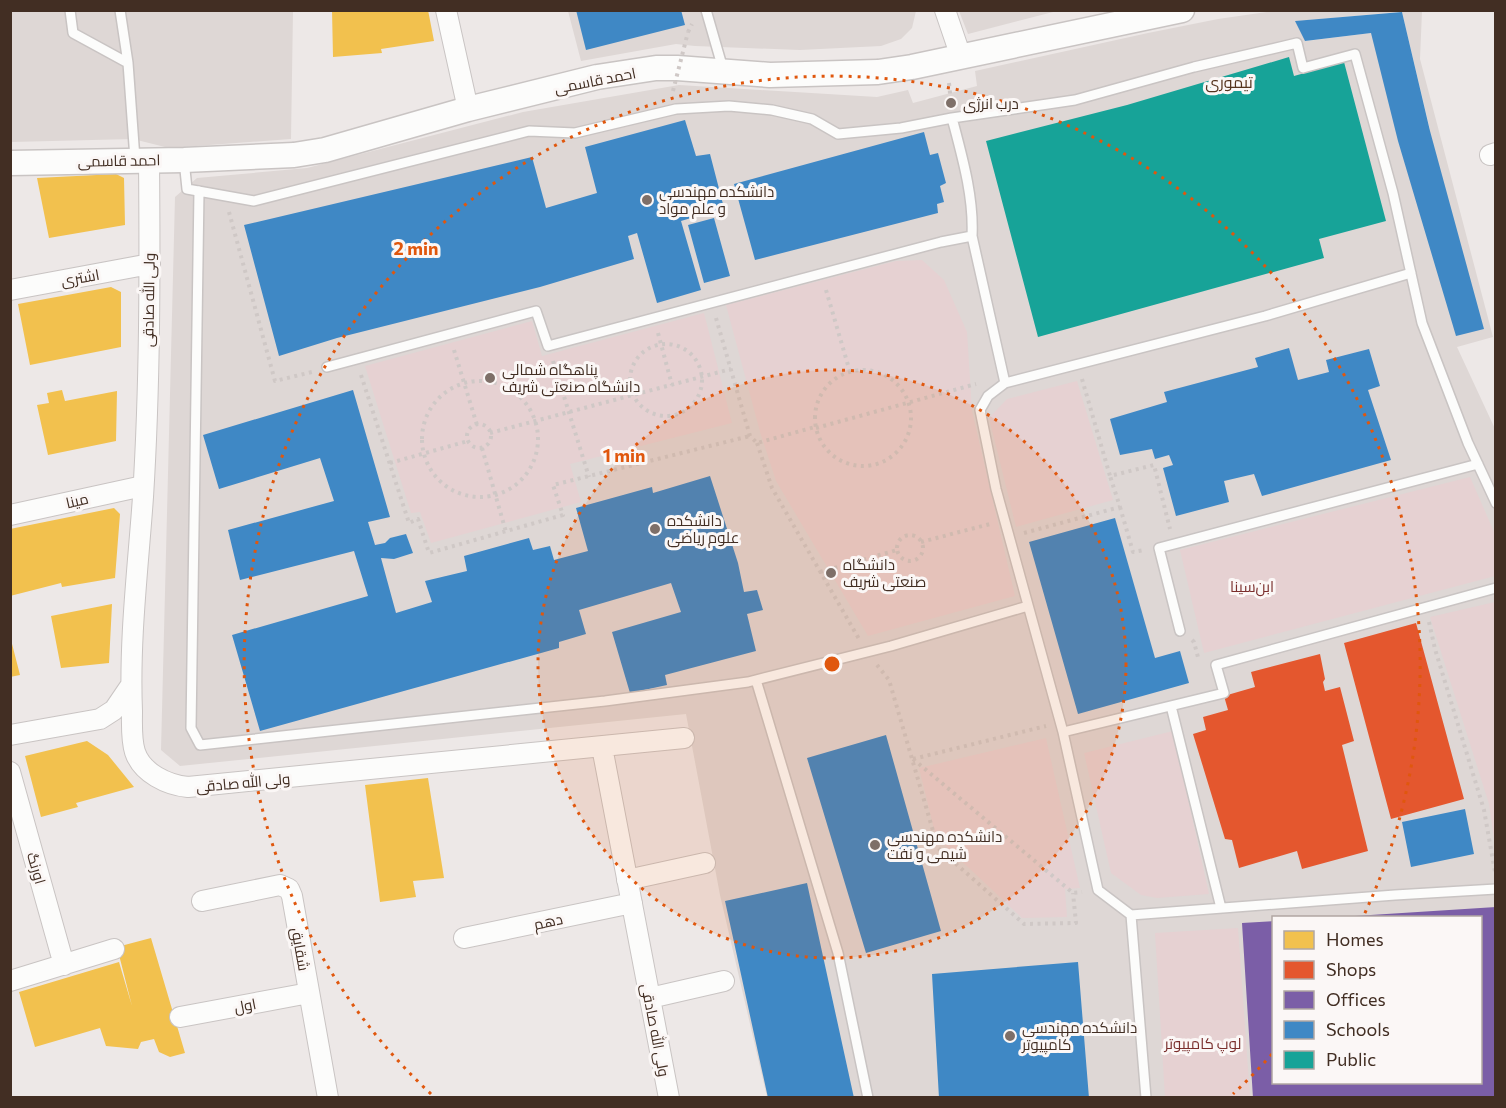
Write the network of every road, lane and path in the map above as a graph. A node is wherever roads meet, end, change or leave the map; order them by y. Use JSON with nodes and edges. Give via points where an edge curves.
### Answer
{"nodes":[{"id":1,"x":70,"y":10,"type":"edge"},
{"id":2,"x":120,"y":10,"type":"edge"},
{"id":3,"x":446,"y":10,"type":"edge"},
{"id":4,"x":706,"y":10,"type":"edge"},
{"id":5,"x":945,"y":10,"type":"edge"},
{"id":6,"x":1182,"y":10,"type":"edge"},
{"id":7,"x":688,"y":32,"type":"dead end"},
{"id":8,"x":954,"y":58,"type":"junction"},
{"id":9,"x":128,"y":63,"type":"junction"},
{"id":10,"x":723,"y":72,"type":"junction"},
{"id":11,"x":673,"y":91,"type":"dead end"},
{"id":12,"x":468,"y":109,"type":"junction"},
{"id":13,"x":952,"y":118,"type":"junction"},
{"id":14,"x":142,"y":159,"type":"junction"},
{"id":15,"x":184,"y":159,"type":"junction"},
{"id":16,"x":10,"y":163,"type":"edge"},
{"id":17,"x":199,"y":191,"type":"junction"},
{"id":18,"x":225,"y":196,"type":"junction"},
{"id":19,"x":972,"y":236,"type":"junction"},
{"id":20,"x":150,"y":264,"type":"junction"},
{"id":21,"x":1411,"y":273,"type":"junction"},
{"id":22,"x":822,"y":274,"type":"junction"},
{"id":23,"x":10,"y":290,"type":"edge"},
{"id":24,"x":712,"y":303,"type":"junction"},
{"id":25,"x":654,"y":318,"type":"junction"},
{"id":26,"x":450,"y":335,"type":"junction"},
{"id":27,"x":661,"y":344,"type":"junction"},
{"id":28,"x":548,"y":346,"type":"junction"},
{"id":29,"x":356,"y":360,"type":"junction"},
{"id":30,"x":1078,"y":364,"type":"junction"},
{"id":31,"x":327,"y":368,"type":"joint"},
{"id":32,"x":731,"y":369,"type":"junction"},
{"id":33,"x":850,"y":372,"type":"junction"},
{"id":34,"x":703,"y":376,"type":"junction"},
{"id":35,"x":1004,"y":380,"type":"junction"},
{"id":36,"x":464,"y":383,"type":"junction"},
{"id":37,"x":672,"y":385,"type":"junction"},
{"id":38,"x":632,"y":396,"type":"junction"},
{"id":39,"x":908,"y":402,"type":"junction"},
{"id":40,"x":570,"y":413,"type":"junction"},
{"id":41,"x":536,"y":422,"type":"junction"},
{"id":42,"x":477,"y":425,"type":"junction"},
{"id":43,"x":815,"y":428,"type":"junction"},
{"id":44,"x":490,"y":433,"type":"junction"},
{"id":45,"x":750,"y":436,"type":"junction"},
{"id":46,"x":468,"y":441,"type":"junction"},
{"id":47,"x":757,"y":443,"type":"junction"},
{"id":48,"x":482,"y":448,"type":"junction"},
{"id":49,"x":424,"y":453,"type":"junction"},
{"id":50,"x":390,"y":463,"type":"junction"},
{"id":51,"x":1478,"y":464,"type":"junction"},
{"id":52,"x":1110,"y":476,"type":"junction"},
{"id":53,"x":589,"y":477,"type":"junction"},
{"id":54,"x":143,"y":486,"type":"junction"},
{"id":55,"x":495,"y":494,"type":"junction"},
{"id":56,"x":1496,"y":503,"type":"edge"},
{"id":57,"x":1120,"y":507,"type":"junction"},
{"id":58,"x":10,"y":515,"type":"edge"},
{"id":59,"x":1005,"y":521,"type":"junction"},
{"id":60,"x":506,"y":532,"type":"junction"},
{"id":61,"x":1009,"y":537,"type":"junction"},
{"id":62,"x":921,"y":542,"type":"junction"},
{"id":63,"x":1174,"y":545,"type":"junction"},
{"id":64,"x":897,"y":550,"type":"junction"},
{"id":65,"x":820,"y":572,"type":"junction"},
{"id":66,"x":1496,"y":588,"type":"edge"},
{"id":67,"x":1028,"y":606,"type":"junction"},
{"id":68,"x":1426,"y":606,"type":"junction"},
{"id":69,"x":1180,"y":631,"type":"joint"},
{"id":70,"x":867,"y":652,"type":"junction"},
{"id":71,"x":756,"y":680,"type":"junction"},
{"id":72,"x":131,"y":685,"type":"junction"},
{"id":73,"x":1208,"y":697,"type":"junction"},
{"id":74,"x":1172,"y":706,"type":"junction"},
{"id":75,"x":1062,"y":727,"type":"junction"},
{"id":76,"x":10,"y":735,"type":"edge"},
{"id":77,"x":684,"y":738,"type":"dead end"},
{"id":78,"x":602,"y":747,"type":"junction"},
{"id":79,"x":913,"y":759,"type":"junction"},
{"id":80,"x":10,"y":772,"type":"edge"},
{"id":81,"x":705,"y":863,"type":"dead end"},
{"id":82,"x":1496,"y":877,"type":"edge"},
{"id":83,"x":627,"y":880,"type":"junction"},
{"id":84,"x":1496,"y":889,"type":"edge"},
{"id":85,"x":1098,"y":890,"type":"junction"},
{"id":86,"x":1073,"y":893,"type":"junction"},
{"id":87,"x":202,"y":901,"type":"dead end"},
{"id":88,"x":632,"y":903,"type":"junction"},
{"id":89,"x":1221,"y":908,"type":"junction"},
{"id":90,"x":1131,"y":915,"type":"junction"},
{"id":91,"x":464,"y":938,"type":"dead end"},
{"id":92,"x":114,"y":949,"type":"dead end"},
{"id":93,"x":64,"y":965,"type":"junction"},
{"id":94,"x":10,"y":981,"type":"edge"},
{"id":95,"x":724,"y":981,"type":"dead end"},
{"id":96,"x":309,"y":993,"type":"junction"},
{"id":97,"x":650,"y":998,"type":"junction"},
{"id":98,"x":180,"y":1017,"type":"dead end"},
{"id":99,"x":328,"y":1098,"type":"edge"},
{"id":100,"x":669,"y":1098,"type":"edge"},
{"id":101,"x":868,"y":1098,"type":"edge"},
{"id":102,"x":1146,"y":1098,"type":"edge"}],
"edges":[{"from":1,"to":9,"type":"lane","via":[[73,33]]},
{"from":2,"to":9,"type":"lane"},
{"from":3,"to":12,"type":"street"},
{"from":4,"to":10,"type":"lane"},
{"from":5,"to":8,"type":"street"},
{"from":6,"to":8,"type":"street","name":"احمد قاسمی"},
{"from":7,"to":11,"type":"path","bridge":true},
{"from":8,"to":10,"type":"street","name":"احمد قاسمی","via":[[878,72]]},
{"from":8,"to":13,"type":"path"},
{"from":9,"to":14,"type":"lane"},
{"from":10,"to":12,"type":"street","name":"احمد قاسمی","via":[[656,68],[597,77]]},
{"from":12,"to":15,"type":"street","name":"احمد قاسمی","via":[[325,150],[294,155]]},
{"from":13,"to":18,"type":"lane","via":[[838,134],[812,119],[772,110],[729,106],[676,109],[575,133],[530,131],[254,201]]},
{"from":13,"to":19,"type":"lane","via":[[973,216]]},
{"from":13,"to":21,"type":"lane","via":[[1074,100],[1297,43],[1303,68],[1355,54]]},
{"from":14,"to":15,"type":"street","name":"احمد قاسمی"},
{"from":14,"to":16,"type":"street","name":"احمد قاسمی"},
{"from":14,"to":20,"type":"street","name":"ولی الله صادقی"},
{"from":15,"to":17,"type":"lane","via":[[187,189]]},
{"from":17,"to":18,"type":"lane"},
{"from":17,"to":71,"type":"lane","via":[[191,728],[200,745],[605,701]]},
{"from":18,"to":31,"type":"path","via":[[275,381]]},
{"from":19,"to":22,"type":"lane"},
{"from":19,"to":35,"type":"lane"},
{"from":20,"to":23,"type":"street","name":"اشتری"},
{"from":20,"to":54,"type":"street","name":"ولی الله صادقی"},
{"from":21,"to":30,"type":"lane"},
{"from":21,"to":51,"type":"lane","via":[[1422,322]]},
{"from":22,"to":24,"type":"lane"},
{"from":22,"to":33,"type":"path"},
{"from":24,"to":25,"type":"lane"},
{"from":24,"to":32,"type":"path"},
{"from":25,"to":27,"type":"path"},
{"from":25,"to":28,"type":"lane"},
{"from":26,"to":28,"type":"lane","via":[[536,311]]},
{"from":26,"to":29,"type":"lane"},
{"from":26,"to":36,"type":"path"},
{"from":27,"to":34,"type":"path","via":[[685,348],[699,363]]},
{"from":27,"to":37,"type":"path"},
{"from":27,"to":38,"type":"path","via":[[635,360],[630,372]]},
{"from":28,"to":40,"type":"path"},
{"from":29,"to":31,"type":"lane"},
{"from":29,"to":50,"type":"path"},
{"from":30,"to":35,"type":"lane"},
{"from":30,"to":52,"type":"path"},
{"from":32,"to":34,"type":"path"},
{"from":32,"to":45,"type":"path"},
{"from":33,"to":39,"type":"path","via":[[872,370],[888,377]]},
{"from":33,"to":43,"type":"path","via":[[838,376],[821,391],[815,407]]},
{"from":34,"to":37,"type":"path"},
{"from":34,"to":38,"type":"path","via":[[698,399],[678,415],[667,417],[648,412]]},
{"from":35,"to":39,"type":"path"},
{"from":35,"to":59,"type":"lane","via":[[980,410]]},
{"from":36,"to":41,"type":"path","via":[[496,382],[521,396]]},
{"from":36,"to":42,"type":"path"},
{"from":36,"to":49,"type":"path","via":[[439,397],[424,419]]},
{"from":37,"to":38,"type":"path"},
{"from":38,"to":40,"type":"path"},
{"from":39,"to":43,"type":"path"},
{"from":39,"to":43,"type":"path","via":[[911,422],[907,439],[889,459],[874,466],[842,463],[828,454]]},
{"from":40,"to":41,"type":"path"},
{"from":40,"to":53,"type":"path"},
{"from":41,"to":44,"type":"path"},
{"from":41,"to":55,"type":"path","via":[[536,458],[526,476],[510,489]]},
{"from":42,"to":44,"type":"path","via":[[487,427]]},
{"from":42,"to":46,"type":"path","via":[[468,430]]},
{"from":43,"to":47,"type":"path"},
{"from":44,"to":48,"type":"path"},
{"from":45,"to":47,"type":"path"},
{"from":45,"to":53,"type":"path"},
{"from":46,"to":48,"type":"path"},
{"from":46,"to":49,"type":"path"},
{"from":47,"to":65,"type":"path","via":[[772,488]]},
{"from":48,"to":55,"type":"path"},
{"from":49,"to":50,"type":"path"},
{"from":49,"to":55,"type":"path","via":[[437,478],[451,490],[471,496]]},
{"from":50,"to":60,"type":"path","via":[[409,523],[418,519],[429,553]]},
{"from":51,"to":56,"type":"lane"},
{"from":51,"to":63,"type":"lane"},
{"from":52,"to":57,"type":"path"},
{"from":52,"to":63,"type":"path","via":[[1154,465]]},
{"from":53,"to":60,"type":"path","via":[[553,485],[562,515]]},
{"from":54,"to":58,"type":"street","name":"مینا"},
{"from":54,"to":72,"type":"street","name":"ولی الله صادقی"},
{"from":55,"to":60,"type":"path"},
{"from":57,"to":61,"type":"path"},
{"from":57,"to":63,"type":"path","via":[[1133,552]]},
{"from":59,"to":61,"type":"lane"},
{"from":59,"to":62,"type":"path"},
{"from":61,"to":67,"type":"lane"},
{"from":62,"to":64,"type":"path","via":[[908,535],[898,541]]},
{"from":62,"to":64,"type":"path","via":[[922,551],[915,560],[902,558]]},
{"from":63,"to":69,"type":"lane","via":[[1159,548]]},
{"from":64,"to":65,"type":"path"},
{"from":65,"to":70,"type":"path"},
{"from":66,"to":68,"type":"lane"},
{"from":67,"to":70,"type":"lane"},
{"from":67,"to":75,"type":"lane"},
{"from":68,"to":73,"type":"lane","via":[[1216,664],[1224,693]]},
{"from":68,"to":82,"type":"path","via":[[1435,649],[1485,810]]},
{"from":69,"to":73,"type":"path","via":[[1194,642]]},
{"from":70,"to":71,"type":"lane"},
{"from":70,"to":79,"type":"path","via":[[889,680]]},
{"from":71,"to":101,"type":"lane","via":[[838,953]]},
{"from":72,"to":76,"type":"street","via":[[114,710],[100,719]]},
{"from":72,"to":78,"type":"street","name":"ولی الله صادقی","via":[[133,748],[139,762],[175,786]]},
{"from":73,"to":74,"type":"lane"},
{"from":74,"to":75,"type":"lane"},
{"from":74,"to":89,"type":"lane"},
{"from":75,"to":79,"type":"path"},
{"from":75,"to":85,"type":"lane"},
{"from":77,"to":78,"type":"street"},
{"from":78,"to":83,"type":"street","name":"ولی الله صادقی"},
{"from":79,"to":86,"type":"path"},
{"from":79,"to":86,"type":"path","via":[[938,848],[1024,924],[1076,923]]},
{"from":80,"to":93,"type":"street","name":"اورنگ"},
{"from":81,"to":83,"type":"street"},
{"from":83,"to":88,"type":"street","name":"ولی الله صادقی"},
{"from":84,"to":89,"type":"lane"},
{"from":85,"to":86,"type":"path"},
{"from":85,"to":90,"type":"lane"},
{"from":87,"to":96,"type":"street","name":"شقایق","via":[[280,885],[289,889]]},
{"from":88,"to":91,"type":"street","name":"دهم"},
{"from":88,"to":97,"type":"street","name":"ولی الله صادقی"},
{"from":89,"to":90,"type":"lane"},
{"from":90,"to":102,"type":"lane"},
{"from":92,"to":93,"type":"street"},
{"from":93,"to":94,"type":"street"},
{"from":95,"to":97,"type":"street"},
{"from":96,"to":98,"type":"street","name":"اول"},
{"from":96,"to":99,"type":"street","name":"شقایق"},
{"from":97,"to":100,"type":"street","name":"ولی الله صادقی"}]}
